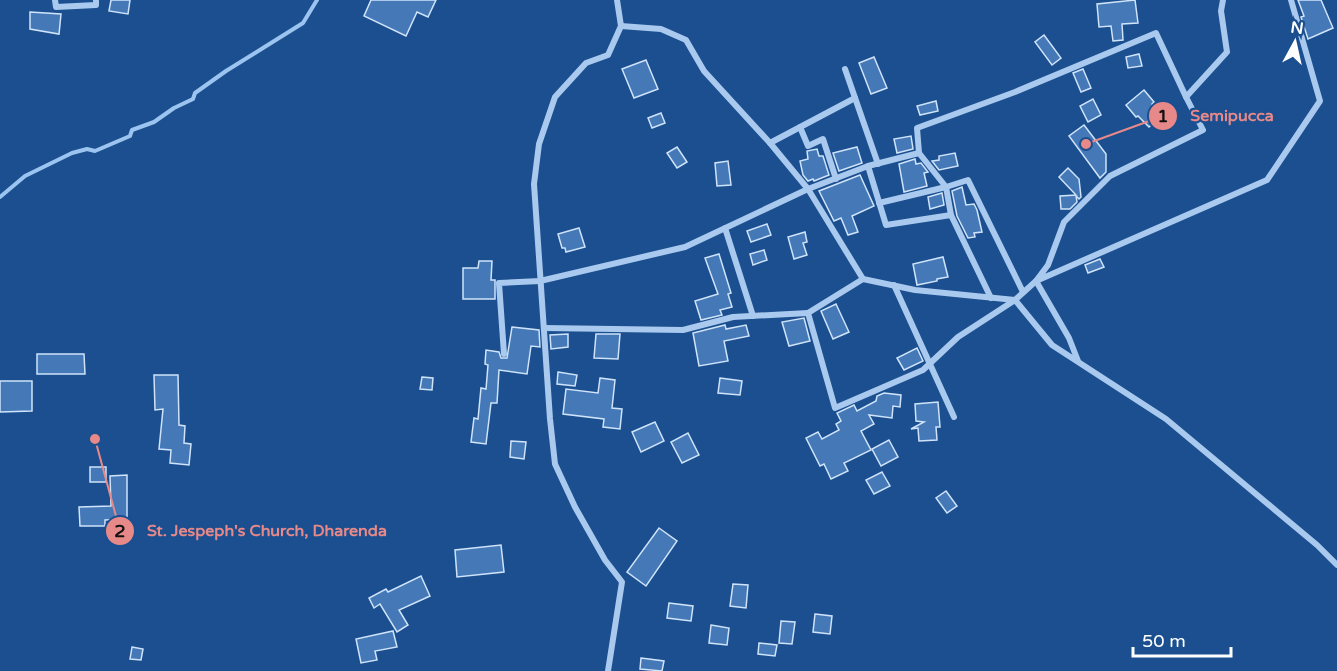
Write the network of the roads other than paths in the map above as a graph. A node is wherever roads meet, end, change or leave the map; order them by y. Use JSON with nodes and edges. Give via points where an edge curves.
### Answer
{"nodes":[{"id":1,"x":56,"y":0,"type":"edge"},
{"id":2,"x":96,"y":0,"type":"edge"},
{"id":3,"x":617,"y":0,"type":"edge"},
{"id":4,"x":1223,"y":0,"type":"edge"},
{"id":5,"x":1291,"y":0,"type":"edge"},
{"id":6,"x":621,"y":26,"type":"junction"},
{"id":7,"x":845,"y":69,"type":"dead end"},
{"id":8,"x":1186,"y":97,"type":"junction"},
{"id":9,"x":855,"y":98,"type":"junction"},
{"id":10,"x":800,"y":127,"type":"junction"},
{"id":11,"x":770,"y":143,"type":"junction"},
{"id":12,"x":919,"y":153,"type":"junction"},
{"id":13,"x":878,"y":164,"type":"junction"},
{"id":14,"x":868,"y":166,"type":"junction"},
{"id":15,"x":836,"y":179,"type":"junction"},
{"id":16,"x":946,"y":188,"type":"junction"},
{"id":17,"x":808,"y":189,"type":"junction"},
{"id":18,"x":879,"y":203,"type":"junction"},
{"id":19,"x":951,"y":215,"type":"junction"},
{"id":20,"x":725,"y":228,"type":"junction"},
{"id":21,"x":863,"y":279,"type":"junction"},
{"id":22,"x":540,"y":281,"type":"junction"},
{"id":23,"x":1036,"y":281,"type":"junction"},
{"id":24,"x":894,"y":285,"type":"junction"},
{"id":25,"x":1023,"y":292,"type":"junction"},
{"id":26,"x":991,"y":298,"type":"junction"},
{"id":27,"x":1015,"y":300,"type":"junction"},
{"id":28,"x":808,"y":313,"type":"junction"},
{"id":29,"x":753,"y":316,"type":"junction"},
{"id":30,"x":544,"y":328,"type":"junction"},
{"id":31,"x":504,"y":354,"type":"dead end"},
{"id":32,"x":1078,"y":362,"type":"junction"},
{"id":33,"x":930,"y":364,"type":"junction"},
{"id":34,"x":954,"y":417,"type":"dead end"},
{"id":35,"x":1337,"y":565,"type":"edge"},
{"id":36,"x":608,"y":671,"type":"edge"}],
"edges":[{"from":1,"to":2,"type":"street","via":[[56,8],[96,5]]},
{"from":3,"to":6,"type":"street"},
{"from":4,"to":8,"type":"street","via":[[1227,52]]},
{"from":5,"to":23,"type":"street","via":[[1320,101],[1267,180]]},
{"from":6,"to":11,"type":"street","via":[[661,29],[686,40],[704,71]]},
{"from":6,"to":22,"type":"street","via":[[608,55],[586,63],[555,97],[539,144],[534,183]]},
{"from":7,"to":9,"type":"street"},
{"from":8,"to":12,"type":"street","via":[[1156,33],[917,128]]},
{"from":8,"to":23,"type":"street","via":[[1203,130],[1110,177],[1064,222],[1048,265]]},
{"from":9,"to":10,"type":"street"},
{"from":9,"to":13,"type":"street"},
{"from":10,"to":11,"type":"street"},
{"from":10,"to":15,"type":"street","via":[[808,146],[823,139]]},
{"from":11,"to":17,"type":"street"},
{"from":12,"to":13,"type":"street"},
{"from":12,"to":16,"type":"street"},
{"from":13,"to":14,"type":"street"},
{"from":14,"to":15,"type":"street"},
{"from":14,"to":18,"type":"street"},
{"from":15,"to":17,"type":"street"},
{"from":16,"to":18,"type":"street"},
{"from":16,"to":19,"type":"street"},
{"from":16,"to":25,"type":"street","via":[[968,180]]},
{"from":17,"to":20,"type":"street"},
{"from":17,"to":21,"type":"street"},
{"from":18,"to":19,"type":"street","via":[[886,225]]},
{"from":19,"to":26,"type":"street"},
{"from":20,"to":22,"type":"street","via":[[685,247]]},
{"from":20,"to":29,"type":"street"},
{"from":21,"to":24,"type":"street"},
{"from":21,"to":28,"type":"street"},
{"from":22,"to":30,"type":"street"},
{"from":22,"to":31,"type":"street","via":[[499,283]]},
{"from":23,"to":25,"type":"street"},
{"from":23,"to":32,"type":"street","via":[[1069,338]]},
{"from":24,"to":26,"type":"street"},
{"from":24,"to":33,"type":"street"},
{"from":25,"to":27,"type":"street"},
{"from":26,"to":27,"type":"street"},
{"from":27,"to":32,"type":"street","via":[[1052,345]]},
{"from":27,"to":33,"type":"street","via":[[958,337]]},
{"from":28,"to":29,"type":"street"},
{"from":28,"to":33,"type":"street","via":[[835,408]]},
{"from":29,"to":30,"type":"street","via":[[683,330]]},
{"from":30,"to":36,"type":"street","via":[[555,464],[605,560],[622,582]]},
{"from":32,"to":35,"type":"street","via":[[1166,419]]},
{"from":33,"to":34,"type":"street"}]}
